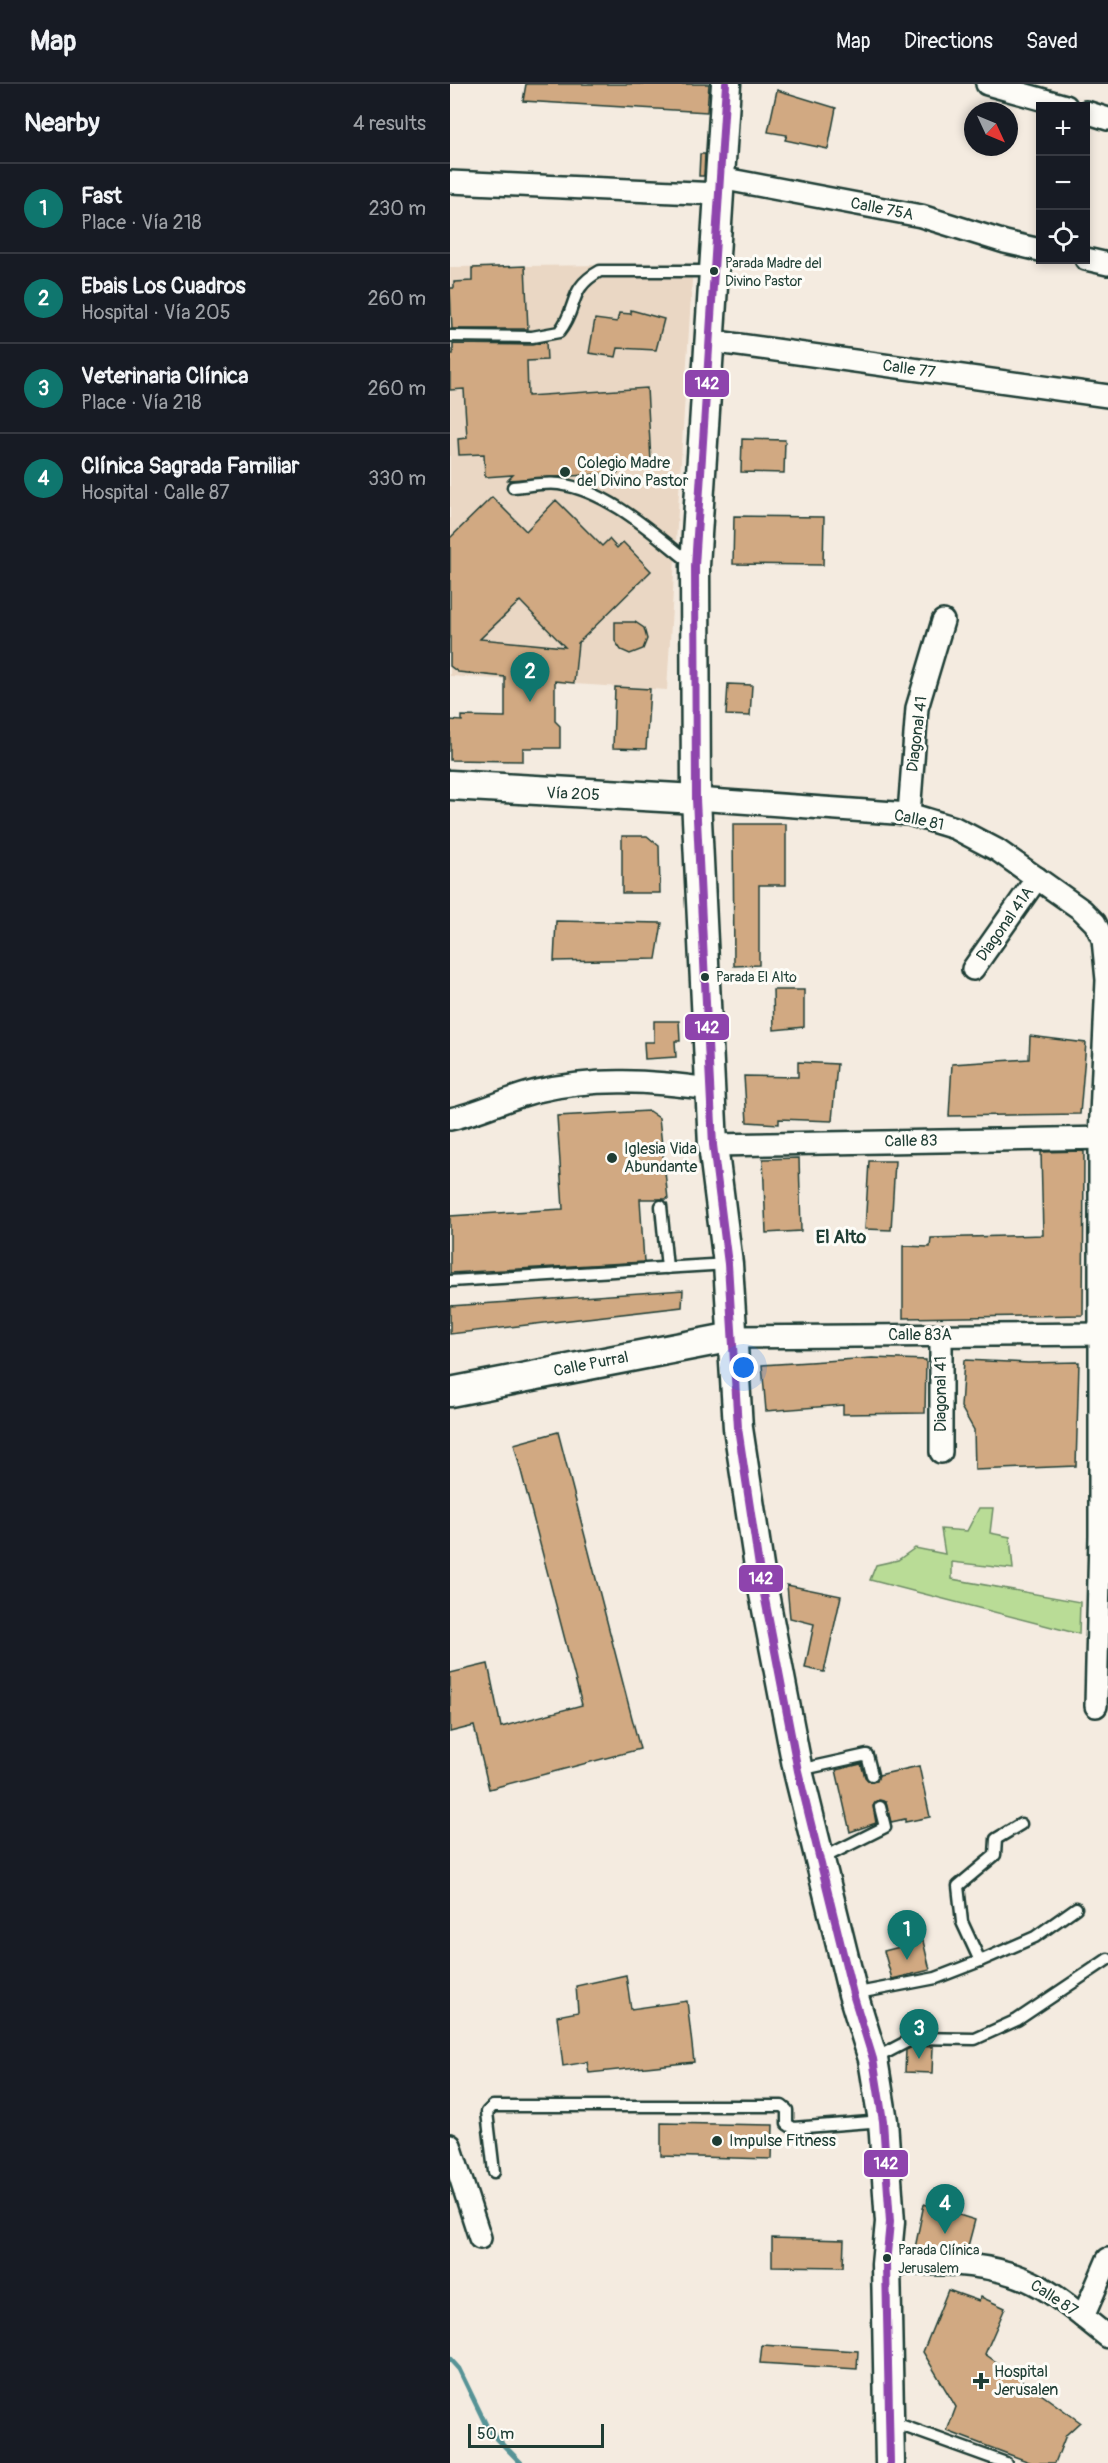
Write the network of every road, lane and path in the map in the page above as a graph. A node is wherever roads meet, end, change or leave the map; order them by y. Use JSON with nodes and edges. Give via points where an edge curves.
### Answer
{"nodes":[{"id":1,"x":726,"y":84,"type":"edge"},
{"id":2,"x":987,"y":84,"type":"edge"},
{"id":3,"x":1052,"y":102,"type":"edge"},
{"id":4,"x":1090,"y":113,"type":"edge"},
{"id":5,"x":1108,"y":118,"type":"edge"},
{"id":6,"x":450,"y":182,"type":"edge"},
{"id":7,"x":720,"y":186,"type":"junction"},
{"id":8,"x":1036,"y":249,"type":"edge"},
{"id":9,"x":1090,"y":261,"type":"edge"},
{"id":10,"x":1108,"y":264,"type":"edge"},
{"id":11,"x":714,"y":271,"type":"junction"},
{"id":12,"x":450,"y":336,"type":"edge"},
{"id":13,"x":710,"y":341,"type":"junction"},
{"id":14,"x":1108,"y":396,"type":"edge"},
{"id":15,"x":513,"y":487,"type":"dead end"},
{"id":16,"x":695,"y":566,"type":"junction"},
{"id":17,"x":943,"y":621,"type":"dead end"},
{"id":18,"x":450,"y":785,"type":"edge"},
{"id":19,"x":696,"y":799,"type":"junction"},
{"id":20,"x":909,"y":814,"type":"junction"},
{"id":21,"x":1037,"y":878,"type":"junction"},
{"id":22,"x":973,"y":969,"type":"dead end"},
{"id":23,"x":710,"y":1089,"type":"junction"},
{"id":24,"x":450,"y":1119,"type":"edge"},
{"id":25,"x":1104,"y":1138,"type":"edge"},
{"id":26,"x":713,"y":1145,"type":"junction"},
{"id":27,"x":661,"y":1206,"type":"dead end"},
{"id":28,"x":728,"y":1264,"type":"junction"},
{"id":29,"x":667,"y":1269,"type":"junction"},
{"id":30,"x":450,"y":1281,"type":"edge"},
{"id":31,"x":1103,"y":1334,"type":"edge"},
{"id":32,"x":941,"y":1335,"type":"junction"},
{"id":33,"x":733,"y":1337,"type":"junction"},
{"id":34,"x":450,"y":1392,"type":"edge"},
{"id":35,"x":941,"y":1452,"type":"dead end"},
{"id":36,"x":1104,"y":1536,"type":"edge"},
{"id":37,"x":1096,"y":1706,"type":"dead end"},
{"id":38,"x":798,"y":1771,"type":"junction"},
{"id":39,"x":872,"y":1775,"type":"dead end"},
{"id":40,"x":880,"y":1807,"type":"dead end"},
{"id":41,"x":1021,"y":1824,"type":"dead end"},
{"id":42,"x":821,"y":1859,"type":"junction"},
{"id":43,"x":1076,"y":1908,"type":"dead end"},
{"id":44,"x":1108,"y":1959,"type":"edge"},
{"id":45,"x":980,"y":1961,"type":"junction"},
{"id":46,"x":853,"y":1995,"type":"junction"},
{"id":47,"x":873,"y":2059,"type":"junction"},
{"id":48,"x":883,"y":2121,"type":"junction"},
{"id":49,"x":450,"y":2145,"type":"edge"},
{"id":50,"x":494,"y":2172,"type":"dead end"},
{"id":51,"x":480,"y":2238,"type":"dead end"},
{"id":52,"x":1108,"y":2259,"type":"edge"},
{"id":53,"x":886,"y":2264,"type":"junction"},
{"id":54,"x":1083,"y":2318,"type":"junction"},
{"id":55,"x":1108,"y":2337,"type":"edge"},
{"id":56,"x":891,"y":2422,"type":"junction"},
{"id":57,"x":890,"y":2463,"type":"edge"},
{"id":58,"x":1006,"y":2463,"type":"edge"}],
"edges":[{"from":1,"to":7,"type":"main road"},
{"from":2,"to":3,"type":"street"},
{"from":4,"to":5,"type":"street"},
{"from":6,"to":7,"type":"street","name":"Calle 75A"},
{"from":7,"to":8,"type":"street","name":"Calle 75A","via":[[921,216]]},
{"from":7,"to":11,"type":"main road"},
{"from":9,"to":10,"type":"street"},
{"from":11,"to":12,"type":"lane","via":[[600,271],[578,288],[568,321],[559,332],[532,337]]},
{"from":11,"to":13,"type":"main road"},
{"from":13,"to":14,"type":"street","name":"Calle 77"},
{"from":13,"to":16,"type":"main road"},
{"from":15,"to":16,"type":"lane","via":[[558,484],[583,490],[619,509]]},
{"from":16,"to":19,"type":"main road"},
{"from":17,"to":20,"type":"street","name":"Diagonal 41","via":[[917,708]]},
{"from":18,"to":19,"type":"main road","name":"Vía 205"},
{"from":19,"to":20,"type":"street","name":"Calle 81"},
{"from":19,"to":23,"type":"main road"},
{"from":20,"to":21,"type":"street","name":"Calle 81","via":[[955,828],[997,850]]},
{"from":21,"to":22,"type":"street","name":"Diagonal 41A"},
{"from":21,"to":25,"type":"street","name":"Calle 81","via":[[1082,910],[1103,939],[1107,980]]},
{"from":23,"to":24,"type":"street","via":[[652,1081],[579,1082],[534,1091],[474,1115]]},
{"from":23,"to":26,"type":"main road"},
{"from":25,"to":26,"type":"street","name":"Calle 83"},
{"from":25,"to":31,"type":"street"},
{"from":26,"to":28,"type":"main road"},
{"from":27,"to":29,"type":"lane"},
{"from":28,"to":29,"type":"lane"},
{"from":28,"to":33,"type":"main road"},
{"from":29,"to":30,"type":"lane"},
{"from":31,"to":32,"type":"street","name":"Calle 83A"},
{"from":31,"to":36,"type":"street"},
{"from":32,"to":33,"type":"street","name":"Calle 83A"},
{"from":32,"to":35,"type":"street","name":"Diagonal 41"},
{"from":33,"to":34,"type":"main road","name":"Calle Purral"},
{"from":33,"to":38,"type":"main road","via":[[740,1439],[760,1573]]},
{"from":36,"to":37,"type":"street"},
{"from":38,"to":39,"type":"lane","via":[[867,1755]]},
{"from":38,"to":42,"type":"main road"},
{"from":40,"to":42,"type":"lane","via":[[885,1827]]},
{"from":41,"to":45,"type":"lane","via":[[996,1839],[995,1855],[958,1886],[962,1922]]},
{"from":42,"to":46,"type":"main road"},
{"from":43,"to":45,"type":"lane","via":[[1035,1937]]},
{"from":44,"to":47,"type":"lane","via":[[1017,2020],[975,2039],[914,2038]]},
{"from":45,"to":46,"type":"lane","via":[[936,1978]]},
{"from":46,"to":47,"type":"main road"},
{"from":47,"to":48,"type":"main road"},
{"from":48,"to":50,"type":"lane","via":[[793,2128],[787,2124],[787,2110],[782,2106],[493,2106],[488,2112]]},
{"from":48,"to":53,"type":"main road","via":[[890,2222]]},
{"from":49,"to":51,"type":"street"},
{"from":52,"to":54,"type":"street"},
{"from":53,"to":54,"type":"street","name":"Calle 87","via":[[946,2262],[1021,2277]]},
{"from":53,"to":56,"type":"main road"},
{"from":54,"to":55,"type":"street","name":"Calle 87"},
{"from":56,"to":57,"type":"main road"},
{"from":56,"to":58,"type":"lane"}]}
